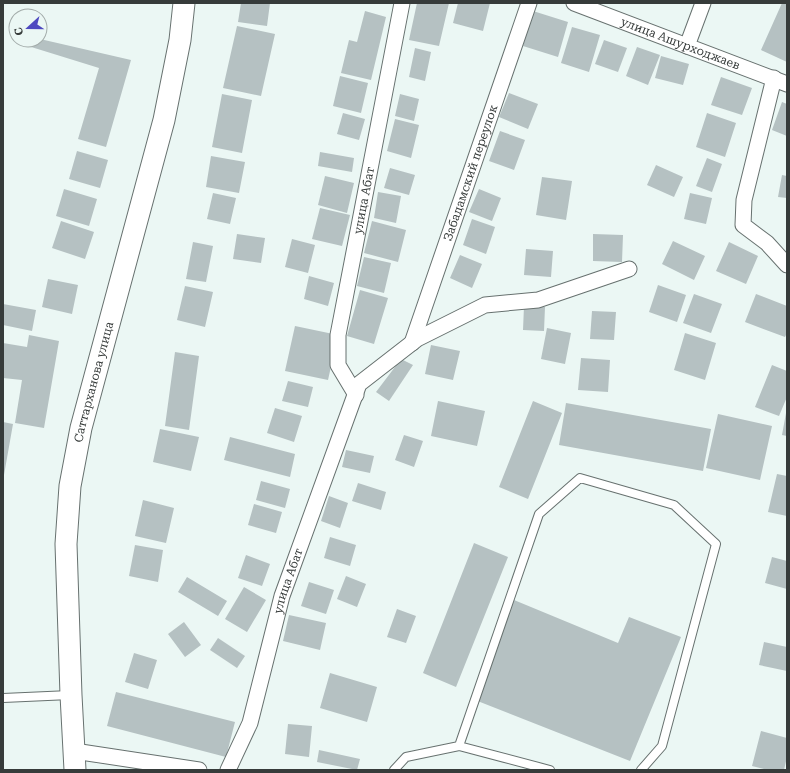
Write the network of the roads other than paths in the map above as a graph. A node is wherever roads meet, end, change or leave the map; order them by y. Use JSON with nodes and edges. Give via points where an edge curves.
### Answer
{"nodes":[{"id":1,"x":184,"y":3,"type":"edge"},
{"id":2,"x":402,"y":3,"type":"edge"},
{"id":3,"x":529,"y":3,"type":"edge"},
{"id":4,"x":574,"y":3,"type":"edge"},
{"id":5,"x":703,"y":3,"type":"edge"},
{"id":6,"x":687,"y":46,"type":"junction"},
{"id":7,"x":780,"y":81,"type":"edge"},
{"id":8,"x":787,"y":265,"type":"edge"},
{"id":9,"x":630,"y":269,"type":"dead end"},
{"id":10,"x":412,"y":342,"type":"junction"},
{"id":11,"x":356,"y":394,"type":"junction"},
{"id":12,"x":71,"y":695,"type":"junction"},
{"id":13,"x":3,"y":698,"type":"edge"},
{"id":14,"x":459,"y":746,"type":"junction"},
{"id":15,"x":75,"y":761,"type":"edge"},
{"id":16,"x":199,"y":770,"type":"edge"},
{"id":17,"x":228,"y":770,"type":"edge"},
{"id":18,"x":394,"y":770,"type":"edge"},
{"id":19,"x":550,"y":770,"type":"edge"},
{"id":20,"x":641,"y":770,"type":"edge"}],
"edges":[{"from":1,"to":12,"type":"street","name":"Саттарханова улица","via":[[180,40],[164,120],[81,428],[70,486],[66,544]]},
{"from":2,"to":11,"type":"street","name":"улица Абат","via":[[338,335],[338,365]]},
{"from":3,"to":10,"type":"street","name":"Забадамский переулок"},
{"from":4,"to":6,"type":"street","name":"улица Ашурходжаев"},
{"from":5,"to":6,"type":"street"},
{"from":6,"to":7,"type":"street","name":"улица Ашурходжаев"},
{"from":7,"to":8,"type":"street","via":[[744,200],[743,225],[767,243]]},
{"from":9,"to":10,"type":"street","name":"улица Абат","via":[[538,300],[485,306]]},
{"from":10,"to":11,"type":"street","name":"улица Абат","via":[[359,384]]},
{"from":11,"to":17,"type":"street","name":"улица Абат","via":[[282,596],[250,723]]},
{"from":12,"to":13,"type":"lane"},
{"from":12,"to":15,"type":"street","name":"Саттарханова улица"},
{"from":14,"to":18,"type":"lane","via":[[406,757]]},
{"from":14,"to":19,"type":"lane"},
{"from":14,"to":20,"type":"lane","via":[[539,514],[580,478],[674,505],[716,544],[662,746]]},
{"from":15,"to":16,"type":"street"}]}
